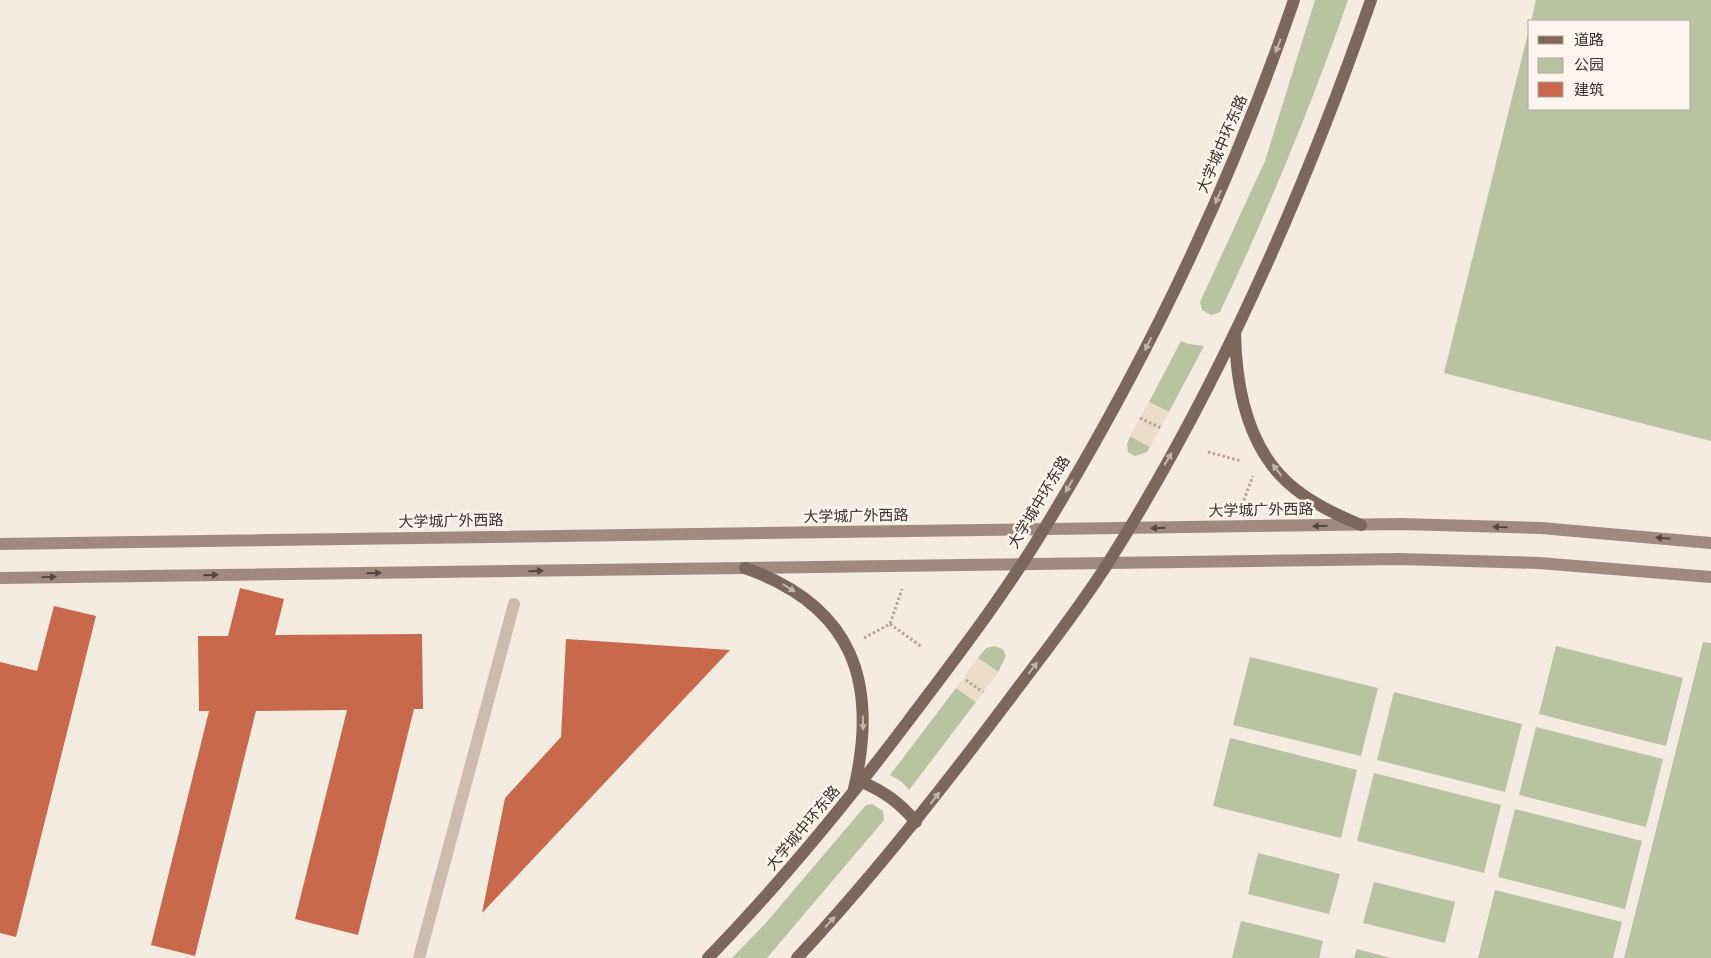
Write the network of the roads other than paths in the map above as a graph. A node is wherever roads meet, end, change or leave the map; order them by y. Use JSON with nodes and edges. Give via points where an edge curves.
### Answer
{"nodes":[{"id":1,"x":1294,"y":0,"type":"edge"},
{"id":2,"x":1370,"y":0,"type":"edge"},
{"id":3,"x":1235,"y":331,"type":"junction"},
{"id":4,"x":1361,"y":525,"type":"junction"},
{"id":5,"x":1128,"y":528,"type":"junction"},
{"id":6,"x":1044,"y":530,"type":"junction"},
{"id":7,"x":1711,"y":543,"type":"edge"},
{"id":8,"x":0,"y":544,"type":"edge"},
{"id":9,"x":1108,"y":563,"type":"junction"},
{"id":10,"x":1021,"y":564,"type":"junction"},
{"id":11,"x":745,"y":568,"type":"junction"},
{"id":12,"x":1711,"y":577,"type":"edge"},
{"id":13,"x":0,"y":578,"type":"edge"},
{"id":14,"x":514,"y":604,"type":"dead end"},
{"id":15,"x":862,"y":782,"type":"junction"},
{"id":16,"x":852,"y":796,"type":"junction"},
{"id":17,"x":916,"y":822,"type":"junction"},
{"id":18,"x":419,"y":958,"type":"edge"},
{"id":19,"x":708,"y":958,"type":"edge"},
{"id":20,"x":797,"y":958,"type":"edge"}],
"edges":[{"from":1,"to":6,"type":"main road","name":"大学城中环东路","one_way":true,"via":[[1257,104],[1193,253],[1116,405]]},
{"from":2,"to":3,"type":"main road","via":[[1324,130]]},
{"from":4,"to":3,"type":"main road","one_way":true,"via":[[1300,493],[1273,465],[1243,402]]},
{"from":5,"to":3,"type":"main road","one_way":true,"via":[[1180,438]]},
{"from":4,"to":5,"type":"main road","name":"大学城广外西路","one_way":true},
{"from":7,"to":4,"type":"main road","name":"大学城广外西路","one_way":true,"via":[[1541,528]]},
{"from":5,"to":6,"type":"main road","name":"大学城广外西路"},
{"from":5,"to":9,"type":"main road"},
{"from":6,"to":8,"type":"main road","name":"大学城广外西路"},
{"from":6,"to":10,"type":"main road","name":"大学城中环东路"},
{"from":9,"to":10,"type":"main road"},
{"from":9,"to":12,"type":"main road","via":[[1400,559],[1539,563]]},
{"from":17,"to":9,"type":"main road","one_way":true},
{"from":10,"to":11,"type":"main road"},
{"from":10,"to":15,"type":"main road","name":"大学城中环东路","via":[[941,678]]},
{"from":13,"to":11,"type":"main road","one_way":true},
{"from":11,"to":16,"type":"main road","one_way":true,"via":[[768,576],[808,600],[838,631],[849,652],[861,690],[863,713],[860,763]]},
{"from":14,"to":18,"type":"lane"},
{"from":15,"to":16,"type":"main road","name":"大学城中环东路"},
{"from":15,"to":17,"type":"main road","via":[[895,800]]},
{"from":16,"to":19,"type":"main road","name":"大学城中环东路","via":[[769,894]]},
{"from":20,"to":17,"type":"main road","one_way":true}]}
